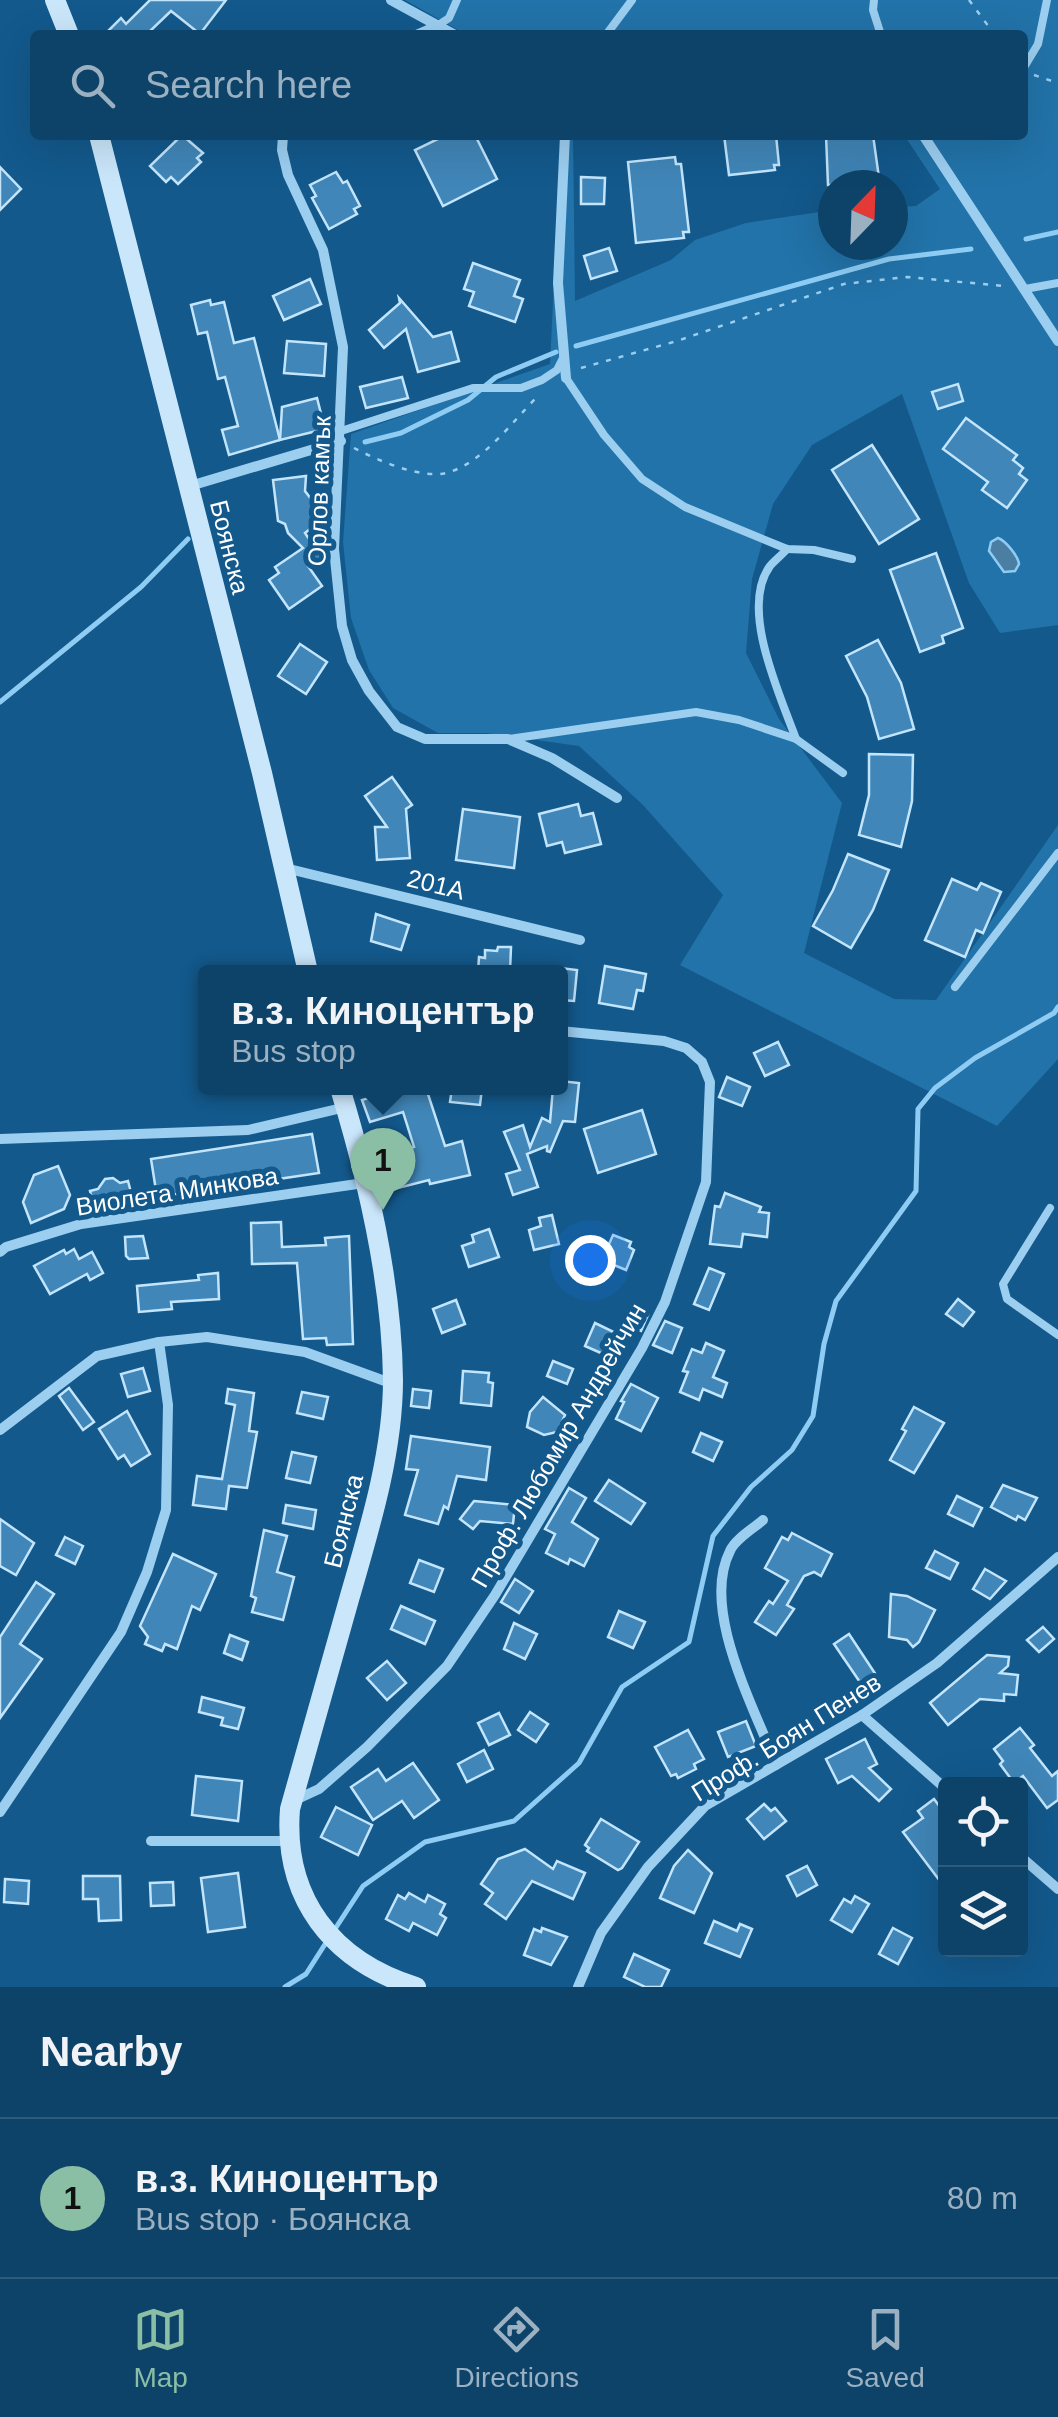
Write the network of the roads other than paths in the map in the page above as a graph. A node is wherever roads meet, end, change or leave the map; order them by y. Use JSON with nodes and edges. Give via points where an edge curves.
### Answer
{"nodes":[{"id":1,"x":56,"y":0,"type":"edge"},
{"id":2,"x":391,"y":0,"type":"edge"},
{"id":3,"x":457,"y":0,"type":"edge"},
{"id":4,"x":632,"y":0,"type":"edge"},
{"id":5,"x":874,"y":0,"type":"edge"},
{"id":6,"x":1047,"y":0,"type":"edge"},
{"id":7,"x":437,"y":26,"type":"junction"},
{"id":8,"x":67,"y":30,"type":"edge"},
{"id":9,"x":428,"y":30,"type":"edge"},
{"id":10,"x":445,"y":30,"type":"edge"},
{"id":11,"x":610,"y":30,"type":"edge"},
{"id":12,"x":880,"y":30,"type":"edge"},
{"id":13,"x":1028,"y":61,"type":"edge"},
{"id":14,"x":100,"y":140,"type":"edge"},
{"id":15,"x":282,"y":140,"type":"edge"},
{"id":16,"x":565,"y":140,"type":"edge"},
{"id":17,"x":925,"y":140,"type":"edge"},
{"id":18,"x":1058,"y":283,"type":"edge"},
{"id":19,"x":1025,"y":289,"type":"junction"},
{"id":20,"x":1058,"y":341,"type":"edge"},
{"id":21,"x":564,"y":356,"type":"junction"},
{"id":22,"x":566,"y":378,"type":"joint"},
{"id":23,"x":341,"y":436,"type":"junction"},
{"id":24,"x":189,"y":487,"type":"junction"},
{"id":25,"x":787,"y":550,"type":"junction"},
{"id":26,"x":852,"y":559,"type":"dead end"},
{"id":27,"x":796,"y":738,"type":"junction"},
{"id":28,"x":508,"y":739,"type":"junction"},
{"id":29,"x":844,"y":772,"type":"dead end"},
{"id":30,"x":617,"y":798,"type":"dead end"},
{"id":31,"x":1058,"y":853,"type":"edge"},
{"id":32,"x":282,"y":868,"type":"junction"},
{"id":33,"x":580,"y":940,"type":"dead end"},
{"id":34,"x":306,"y":965,"type":"edge"},
{"id":35,"x":955,"y":987,"type":"dead end"},
{"id":36,"x":568,"y":1032,"type":"edge"},
{"id":37,"x":343,"y":1098,"type":"edge"},
{"id":38,"x":0,"y":1139,"type":"edge"},
{"id":39,"x":364,"y":1183,"type":"junction"},
{"id":40,"x":1050,"y":1208,"type":"dead end"},
{"id":41,"x":0,"y":1252,"type":"edge"},
{"id":42,"x":1058,"y":1335,"type":"edge"},
{"id":43,"x":158,"y":1342,"type":"junction"},
{"id":44,"x":393,"y":1384,"type":"junction"},
{"id":45,"x":0,"y":1430,"type":"edge"},
{"id":46,"x":763,"y":1520,"type":"dead end"},
{"id":47,"x":1058,"y":1557,"type":"edge"},
{"id":48,"x":862,"y":1715,"type":"junction"},
{"id":49,"x":776,"y":1765,"type":"junction"},
{"id":50,"x":938,"y":1782,"type":"edge"},
{"id":51,"x":292,"y":1801,"type":"junction"},
{"id":52,"x":0,"y":1812,"type":"edge"},
{"id":53,"x":151,"y":1841,"type":"dead end"},
{"id":54,"x":288,"y":1841,"type":"junction"},
{"id":55,"x":1028,"y":1863,"type":"edge"},
{"id":56,"x":1058,"y":1889,"type":"edge"},
{"id":57,"x":416,"y":1987,"type":"edge"},
{"id":58,"x":578,"y":1987,"type":"edge"}],
"edges":[{"from":1,"to":8,"type":"main road"},
{"from":2,"to":7,"type":"street"},
{"from":3,"to":7,"type":"lane"},
{"from":4,"to":11,"type":"lane"},
{"from":5,"to":12,"type":"lane"},
{"from":6,"to":13,"type":"lane"},
{"from":7,"to":9,"type":"street"},
{"from":7,"to":10,"type":"street"},
{"from":14,"to":24,"type":"main road","name":"Боянска"},
{"from":15,"to":23,"type":"street","name":"Орлов камък","via":[[288,176],[323,250],[343,347]]},
{"from":16,"to":21,"type":"street","via":[[558,283]]},
{"from":17,"to":19,"type":"street"},
{"from":18,"to":19,"type":"lane"},
{"from":19,"to":20,"type":"street"},
{"from":21,"to":22,"type":"street"},
{"from":21,"to":23,"type":"lane","via":[[557,370],[521,388],[473,388]]},
{"from":22,"to":25,"type":"lane","via":[[642,479],[685,508]]},
{"from":23,"to":24,"type":"street"},
{"from":23,"to":28,"type":"street","name":"Орлов камък","via":[[334,550],[342,626],[369,691],[397,727],[425,739]]},
{"from":24,"to":32,"type":"main road","name":"Боянска"},
{"from":25,"to":26,"type":"lane"},
{"from":25,"to":27,"type":"lane","via":[[768,568],[758,598],[765,652]]},
{"from":27,"to":28,"type":"lane","via":[[696,712]]},
{"from":27,"to":29,"type":"lane"},
{"from":28,"to":30,"type":"street","name":"Орлов камък"},
{"from":31,"to":35,"type":"lane"},
{"from":32,"to":33,"type":"street","name":"201А"},
{"from":32,"to":34,"type":"main road","name":"Боянска"},
{"from":36,"to":51,"type":"street","name":"Проф. Любомир Андрейчин","via":[[686,1048],[710,1082],[706,1182],[670,1287],[622,1382],[446,1666],[355,1758],[319,1789]]},
{"from":37,"to":38,"type":"street","via":[[248,1130]]},
{"from":37,"to":39,"type":"main road","name":"Боянска"},
{"from":39,"to":41,"type":"street","name":"Виолета Минкова","via":[[81,1224]]},
{"from":39,"to":44,"type":"main road","name":"Боянска","via":[[381,1259]]},
{"from":40,"to":42,"type":"lane","via":[[1003,1284],[1007,1299]]},
{"from":43,"to":44,"type":"street","via":[[207,1337],[305,1352]]},
{"from":43,"to":45,"type":"street","via":[[96,1356]]},
{"from":43,"to":52,"type":"street","via":[[168,1405],[166,1510],[147,1572],[122,1632]]},
{"from":44,"to":51,"type":"main road","name":"Боянска","via":[[364,1549]]},
{"from":46,"to":49,"type":"street","via":[[730,1548],[721,1611]]},
{"from":47,"to":48,"type":"street","name":"Проф. Боян Пенев","via":[[937,1663]]},
{"from":48,"to":49,"type":"street","name":"Проф. Боян Пенев"},
{"from":48,"to":50,"type":"street"},
{"from":49,"to":58,"type":"street","name":"Проф. Боян Пенев","via":[[706,1806],[648,1868],[600,1933]]},
{"from":51,"to":54,"type":"main road","name":"Боянска"},
{"from":53,"to":54,"type":"street"},
{"from":54,"to":57,"type":"main road","name":"Боянска","via":[[309,1909],[341,1950]]},
{"from":55,"to":56,"type":"street"}]}
